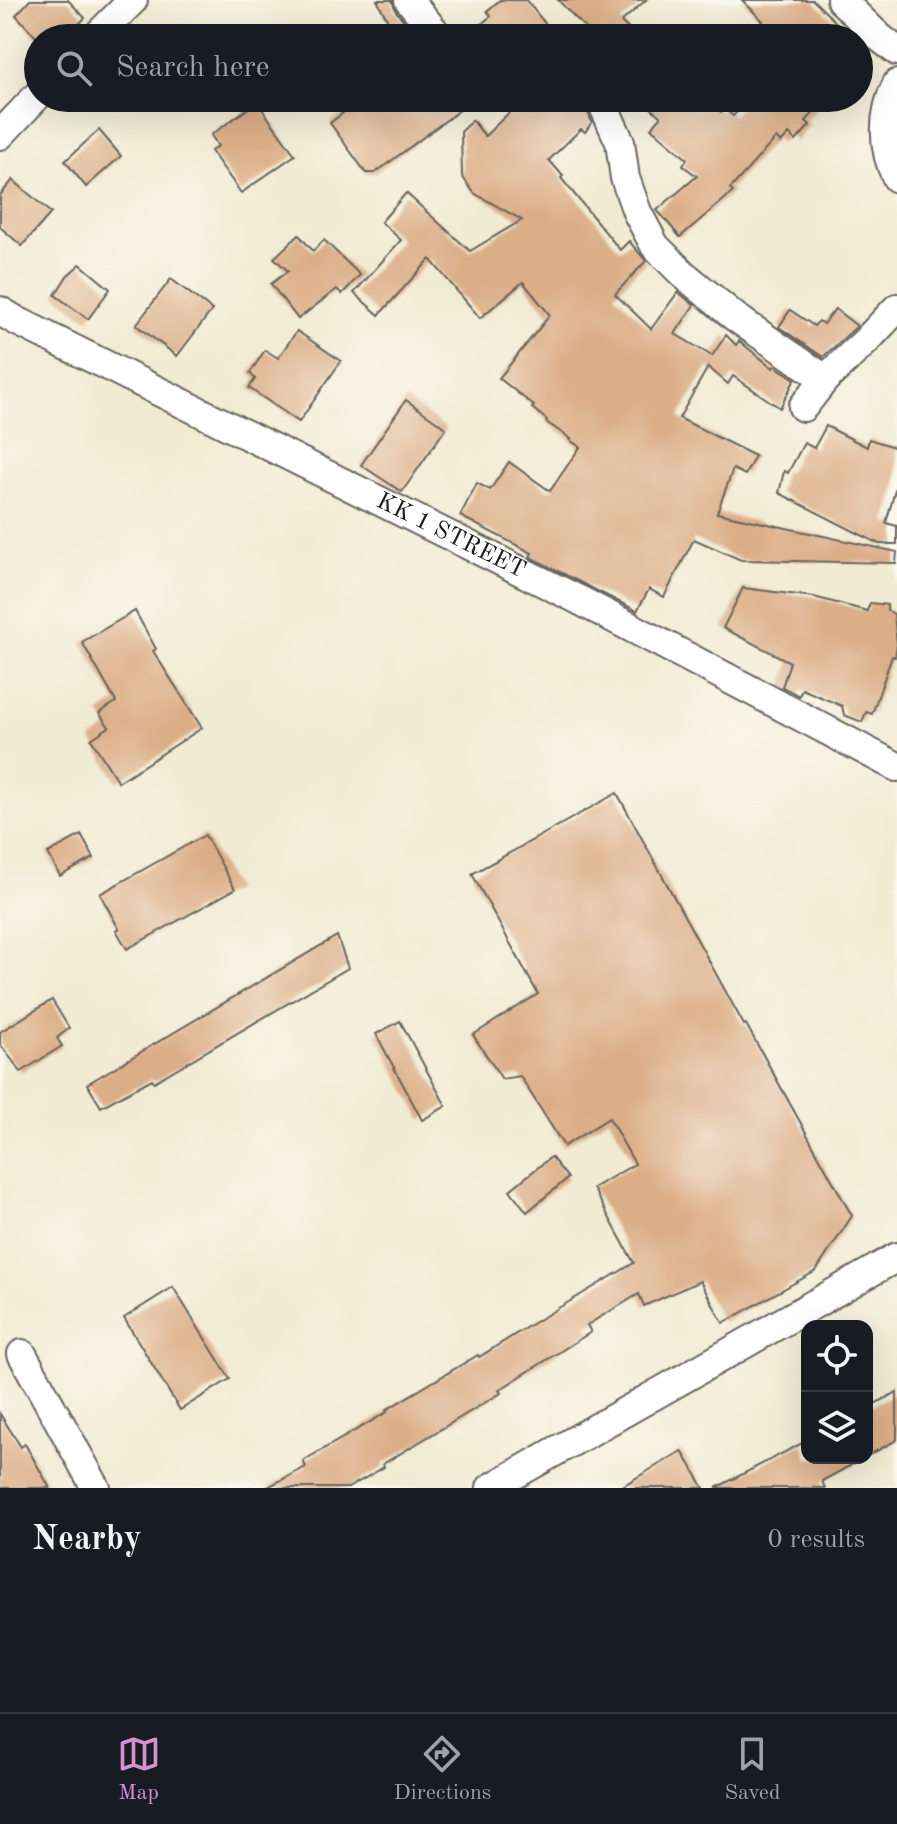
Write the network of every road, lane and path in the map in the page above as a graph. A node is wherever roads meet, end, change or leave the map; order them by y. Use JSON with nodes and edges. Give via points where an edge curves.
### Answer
{"nodes":[{"id":1,"x":133,"y":0,"type":"edge"},
{"id":2,"x":409,"y":0,"type":"edge"},
{"id":3,"x":841,"y":0,"type":"edge"},
{"id":4,"x":109,"y":24,"type":"edge"},
{"id":5,"x":429,"y":24,"type":"edge"},
{"id":6,"x":866,"y":24,"type":"edge"},
{"id":7,"x":873,"y":31,"type":"edge"},
{"id":8,"x":897,"y":51,"type":"edge"},
{"id":9,"x":897,"y":84,"type":"edge"},
{"id":10,"x":24,"y":110,"type":"edge"},
{"id":11,"x":606,"y":112,"type":"edge"},
{"id":12,"x":0,"y":135,"type":"edge"},
{"id":13,"x":897,"y":178,"type":"edge"},
{"id":14,"x":897,"y":308,"type":"edge"},
{"id":15,"x":0,"y":311,"type":"edge"},
{"id":16,"x":825,"y":379,"type":"junction"},
{"id":17,"x":803,"y":407,"type":"dead end"},
{"id":18,"x":897,"y":767,"type":"edge"},
{"id":19,"x":897,"y":1257,"type":"edge"},
{"id":20,"x":22,"y":1354,"type":"dead end"},
{"id":21,"x":96,"y":1488,"type":"edge"},
{"id":22,"x":491,"y":1488,"type":"edge"}],
"edges":[{"from":1,"to":4,"type":"street"},
{"from":2,"to":5,"type":"street"},
{"from":3,"to":6,"type":"street"},
{"from":7,"to":8,"type":"street"},
{"from":9,"to":13,"type":"street","via":[[884,132]]},
{"from":10,"to":12,"type":"street"},
{"from":11,"to":16,"type":"street","via":[[620,142],[633,201],[655,246],[735,317]]},
{"from":14,"to":16,"type":"street"},
{"from":15,"to":18,"type":"street","name":"KK 1 STREET","via":[[579,600]]},
{"from":16,"to":17,"type":"street"},
{"from":19,"to":22,"type":"street"},
{"from":20,"to":21,"type":"street"}]}
